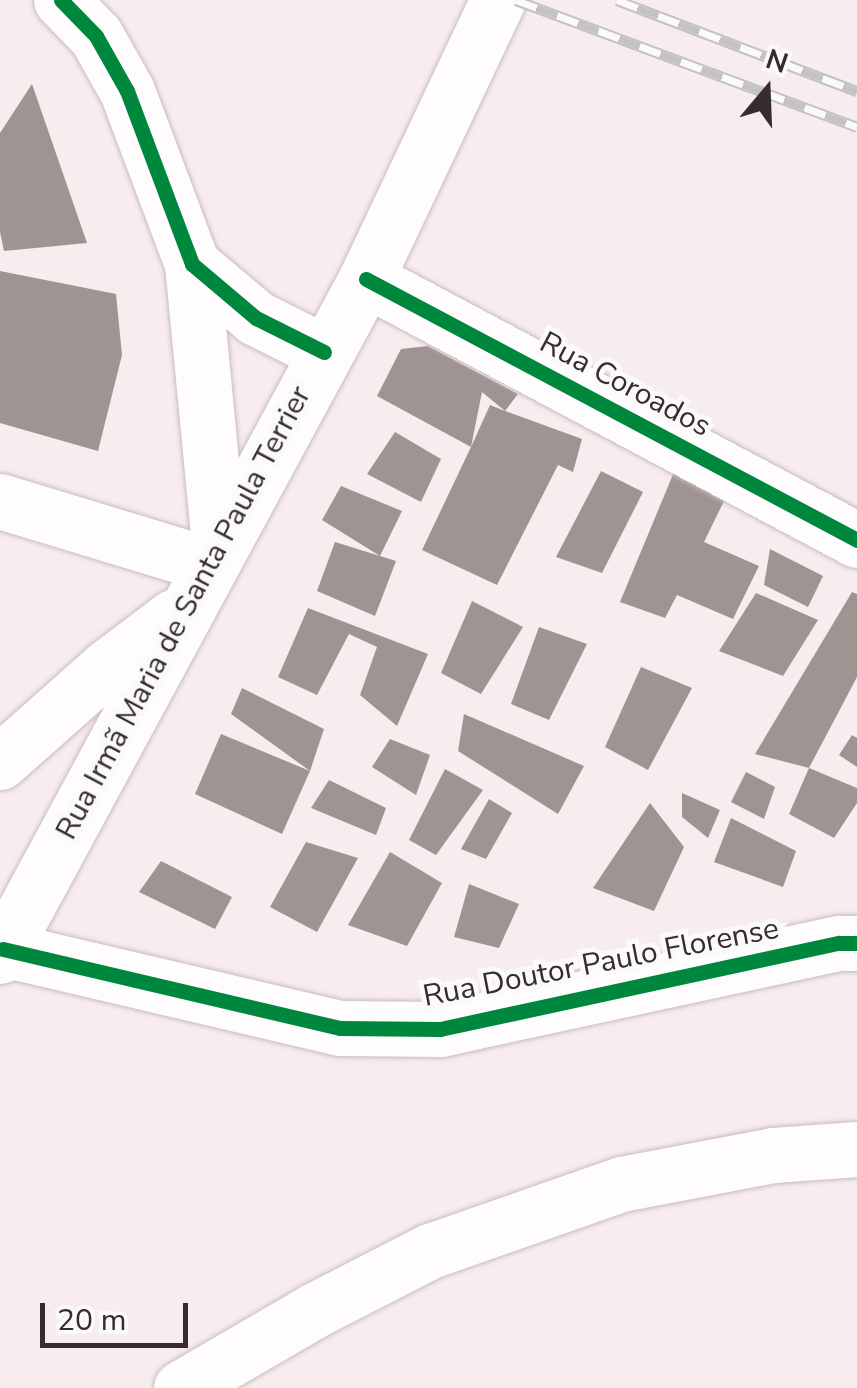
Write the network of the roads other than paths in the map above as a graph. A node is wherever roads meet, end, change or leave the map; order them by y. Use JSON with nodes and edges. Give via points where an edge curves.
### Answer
{"nodes":[{"id":1,"x":61,"y":0,"type":"edge"},
{"id":2,"x":498,"y":0,"type":"edge"},
{"id":3,"x":192,"y":264,"type":"junction"},
{"id":4,"x":366,"y":279,"type":"junction"},
{"id":5,"x":324,"y":352,"type":"junction"},
{"id":6,"x":0,"y":500,"type":"edge"},
{"id":7,"x":857,"y":540,"type":"edge"},
{"id":8,"x":205,"y":573,"type":"junction"},
{"id":9,"x":0,"y":762,"type":"edge"},
{"id":10,"x":851,"y":932,"type":"edge"},
{"id":11,"x":1,"y":951,"type":"edge"},
{"id":12,"x":857,"y":1149,"type":"edge"},
{"id":13,"x":181,"y":1388,"type":"edge"}],
"edges":[{"from":1,"to":3,"type":"street","via":[[96,36],[127,91]]},
{"from":2,"to":4,"type":"street","name":"Rua Irmã Maria de Santa Paula Terrier"},
{"from":3,"to":5,"type":"street","via":[[256,318]]},
{"from":3,"to":8,"type":"street"},
{"from":4,"to":5,"type":"street","name":"Rua Irmã Maria de Santa Paula Terrier"},
{"from":4,"to":7,"type":"street","name":"Rua Coroados"},
{"from":5,"to":8,"type":"street","name":"Rua Irmã Maria de Santa Paula Terrier"},
{"from":6,"to":8,"type":"street"},
{"from":8,"to":9,"type":"street"},
{"from":8,"to":11,"type":"street","name":"Rua Irmã Maria de Santa Paula Terrier"},
{"from":10,"to":11,"type":"street","name":"Rua Doutor Paulo Florense","via":[[440,1029],[340,1028]]},
{"from":12,"to":13,"type":"street","via":[[773,1155],[621,1184],[430,1250]]}]}
